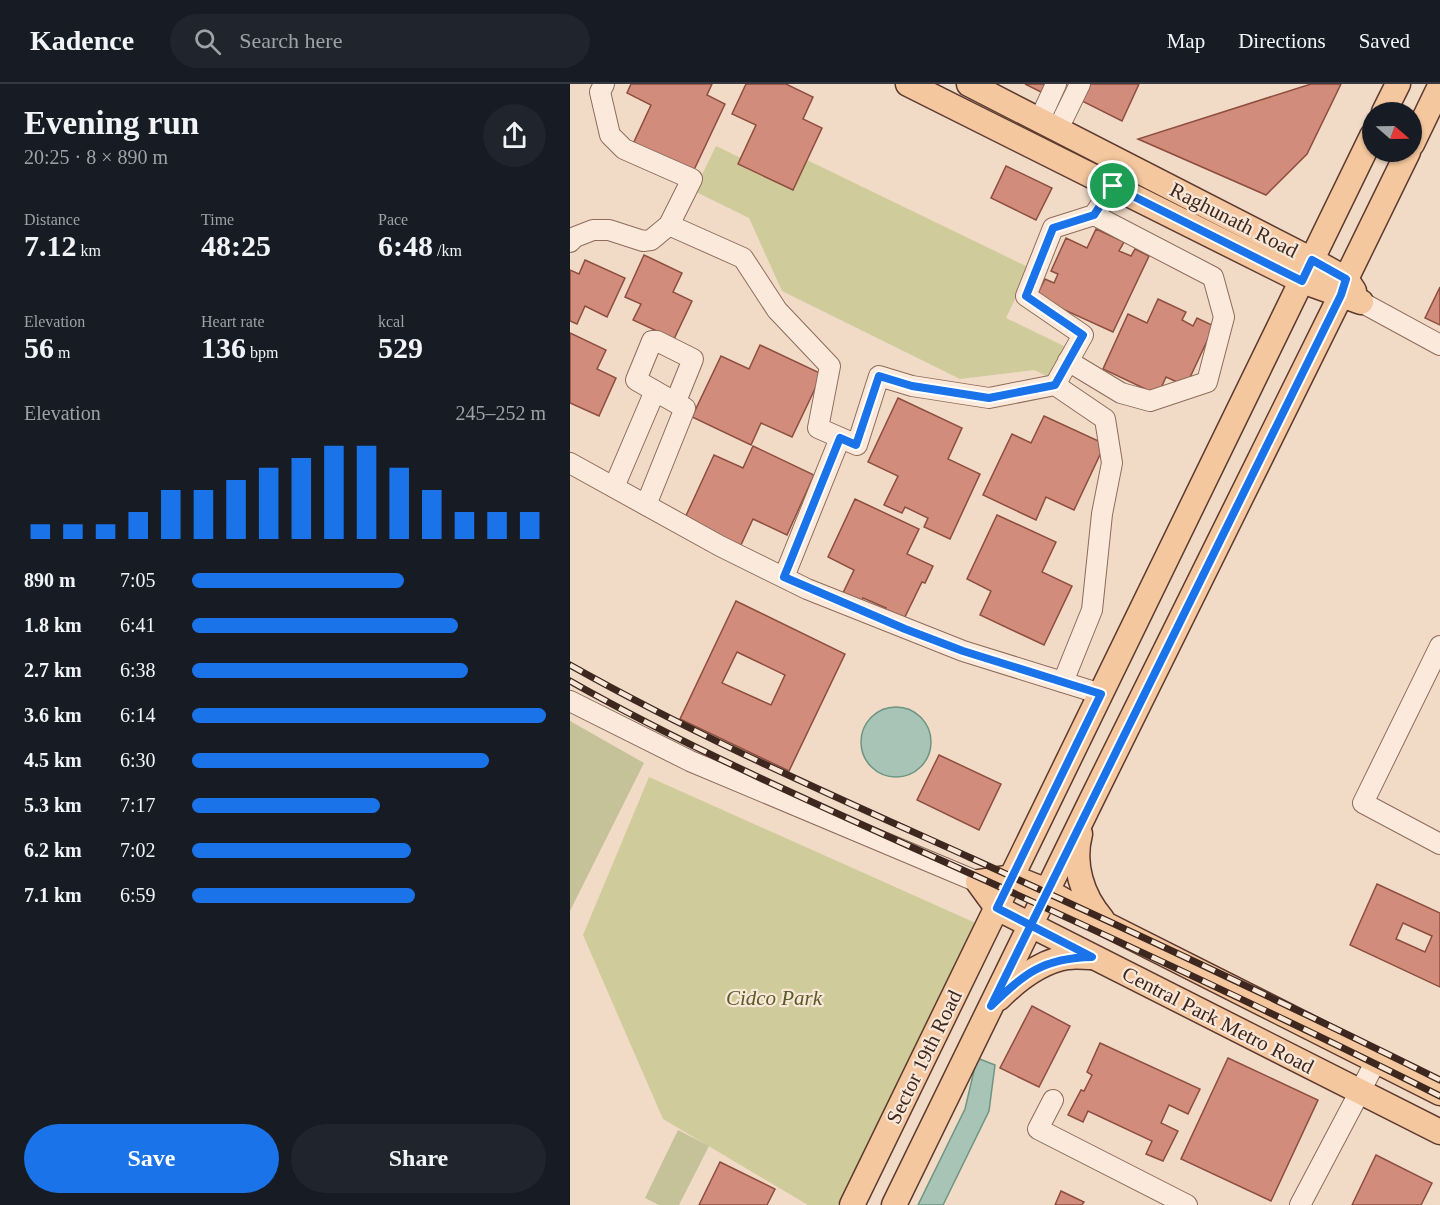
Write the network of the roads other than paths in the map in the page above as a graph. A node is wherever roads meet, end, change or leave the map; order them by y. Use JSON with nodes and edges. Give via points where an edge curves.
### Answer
{"nodes":[{"id":1,"x":604,"y":84,"type":"edge"},
{"id":2,"x":969,"y":84,"type":"edge"},
{"id":3,"x":1056,"y":84,"type":"edge"},
{"id":4,"x":1080,"y":84,"type":"edge"},
{"id":5,"x":1398,"y":84,"type":"edge"},
{"id":6,"x":918,"y":86,"type":"edge"},
{"id":7,"x":1440,"y":86,"type":"edge"},
{"id":8,"x":1389,"y":102,"type":"edge"},
{"id":9,"x":1422,"y":123,"type":"edge"},
{"id":10,"x":1049,"y":124,"type":"junction"},
{"id":11,"x":1362,"y":157,"type":"edge"},
{"id":12,"x":1404,"y":162,"type":"edge"},
{"id":13,"x":1113,"y":186,"type":"junction"},
{"id":14,"x":1094,"y":215,"type":"junction"},
{"id":15,"x":669,"y":225,"type":"junction"},
{"id":16,"x":570,"y":242,"type":"edge"},
{"id":17,"x":1307,"y":270,"type":"junction"},
{"id":18,"x":1349,"y":292,"type":"junction"},
{"id":19,"x":1440,"y":345,"type":"edge"},
{"id":20,"x":1068,"y":361,"type":"junction"},
{"id":21,"x":1055,"y":385,"type":"junction"},
{"id":22,"x":655,"y":391,"type":"junction"},
{"id":23,"x":676,"y":401,"type":"junction"},
{"id":24,"x":840,"y":438,"type":"junction"},
{"id":25,"x":570,"y":463,"type":"edge"},
{"id":26,"x":614,"y":487,"type":"junction"},
{"id":27,"x":646,"y":505,"type":"junction"},
{"id":28,"x":784,"y":577,"type":"junction"},
{"id":29,"x":1440,"y":646,"type":"edge"},
{"id":30,"x":1063,"y":682,"type":"junction"},
{"id":31,"x":1101,"y":694,"type":"junction"},
{"id":32,"x":570,"y":700,"type":"edge"},
{"id":33,"x":1090,"y":803,"type":"junction"},
{"id":34,"x":1440,"y":844,"type":"edge"},
{"id":35,"x":1012,"y":877,"type":"junction"},
{"id":36,"x":978,"y":882,"type":"junction"},
{"id":37,"x":1047,"y":891,"type":"junction"},
{"id":38,"x":997,"y":908,"type":"junction"},
{"id":39,"x":1031,"y":925,"type":"junction"},
{"id":40,"x":1107,"y":925,"type":"junction"},
{"id":41,"x":1092,"y":957,"type":"junction"},
{"id":42,"x":991,"y":1006,"type":"junction"},
{"id":43,"x":1376,"y":1061,"type":"junction"},
{"id":44,"x":1359,"y":1091,"type":"junction"},
{"id":45,"x":1440,"y":1093,"type":"edge"},
{"id":46,"x":1053,"y":1100,"type":"dead end"},
{"id":47,"x":1440,"y":1132,"type":"edge"},
{"id":48,"x":852,"y":1205,"type":"edge"},
{"id":49,"x":894,"y":1205,"type":"edge"},
{"id":50,"x":1187,"y":1205,"type":"edge"},
{"id":51,"x":1300,"y":1205,"type":"edge"}],
"edges":[{"from":1,"to":15,"type":"street","via":[[600,92],[610,135],[624,149],[692,179]]},
{"from":2,"to":10,"type":"main road","name":"Raghunath Road"},
{"from":3,"to":10,"type":"street"},
{"from":4,"to":10,"type":"street"},
{"from":5,"to":8,"type":"main road"},
{"from":6,"to":13,"type":"main road","name":"Raghunath Road"},
{"from":7,"to":9,"type":"main road"},
{"from":10,"to":17,"type":"main road","name":"Raghunath Road"},
{"from":11,"to":17,"type":"main road","name":"Sector 19th Road"},
{"from":12,"to":18,"type":"main road"},
{"from":13,"to":14,"type":"street"},
{"from":13,"to":17,"type":"main road","name":"Raghunath Road"},
{"from":14,"to":20,"type":"street","via":[[1053,228],[1026,296],[1083,335]]},
{"from":14,"to":20,"type":"street","via":[[1214,277],[1224,317],[1207,382],[1150,401],[1121,393]]},
{"from":15,"to":16,"type":"street","via":[[651,240],[593,230]]},
{"from":15,"to":24,"type":"street","via":[[743,258],[777,310],[830,366],[818,428]]},
{"from":17,"to":18,"type":"main road","name":"Raghunath Road"},
{"from":17,"to":31,"type":"main road","name":"Sector 19th Road"},
{"from":18,"to":19,"type":"street"},
{"from":18,"to":33,"type":"main road"},
{"from":20,"to":21,"type":"street"},
{"from":21,"to":24,"type":"street","via":[[989,398],[912,386],[879,376],[856,445]]},
{"from":21,"to":30,"type":"street","via":[[1105,419],[1112,463],[1102,514],[1092,610]]},
{"from":22,"to":23,"type":"street"},
{"from":22,"to":23,"type":"street","via":[[636,380],[652,341],[657,340],[693,359]]},
{"from":22,"to":26,"type":"street"},
{"from":23,"to":27,"type":"street","via":[[685,408]]},
{"from":24,"to":28,"type":"street"},
{"from":25,"to":26,"type":"street"},
{"from":26,"to":27,"type":"street"},
{"from":27,"to":28,"type":"street"},
{"from":28,"to":30,"type":"street","via":[[963,651]]},
{"from":29,"to":34,"type":"street","via":[[1417,709],[1363,803]]},
{"from":30,"to":31,"type":"street"},
{"from":31,"to":35,"type":"main road","name":"Sector 19th Road"},
{"from":32,"to":36,"type":"street","via":[[690,761]]},
{"from":33,"to":37,"type":"main road","name":"Sector 19th Road"},
{"from":33,"to":40,"type":"main road","via":[[1078,837],[1077,859],[1085,893]]},
{"from":35,"to":36,"type":"main road"},
{"from":35,"to":37,"type":"main road","name":"Central Park Metro Road"},
{"from":35,"to":38,"type":"main road","name":"Sector 19th Road"},
{"from":36,"to":38,"type":"main road"},
{"from":37,"to":39,"type":"main road","name":"Sector 19th Road"},
{"from":37,"to":40,"type":"main road","name":"Central Park Metro Road"},
{"from":38,"to":39,"type":"main road","name":"Central Park Metro Road"},
{"from":38,"to":48,"type":"main road","name":"Sector 19th Road"},
{"from":39,"to":41,"type":"main road","name":"Central Park Metro Road"},
{"from":39,"to":42,"type":"main road","name":"Sector 19th Road"},
{"from":40,"to":43,"type":"main road","name":"Central Park Metro Road"},
{"from":41,"to":42,"type":"main road","via":[[1068,957],[1048,963],[1010,987]]},
{"from":41,"to":44,"type":"main road","name":"Central Park Metro Road"},
{"from":42,"to":49,"type":"main road","name":"Sector 19th Road"},
{"from":43,"to":44,"type":"street"},
{"from":43,"to":45,"type":"main road","name":"Central Park Metro Road"},
{"from":44,"to":47,"type":"main road","name":"Central Park Metro Road"},
{"from":44,"to":51,"type":"street"},
{"from":46,"to":50,"type":"street","via":[[1038,1130]]}]}
